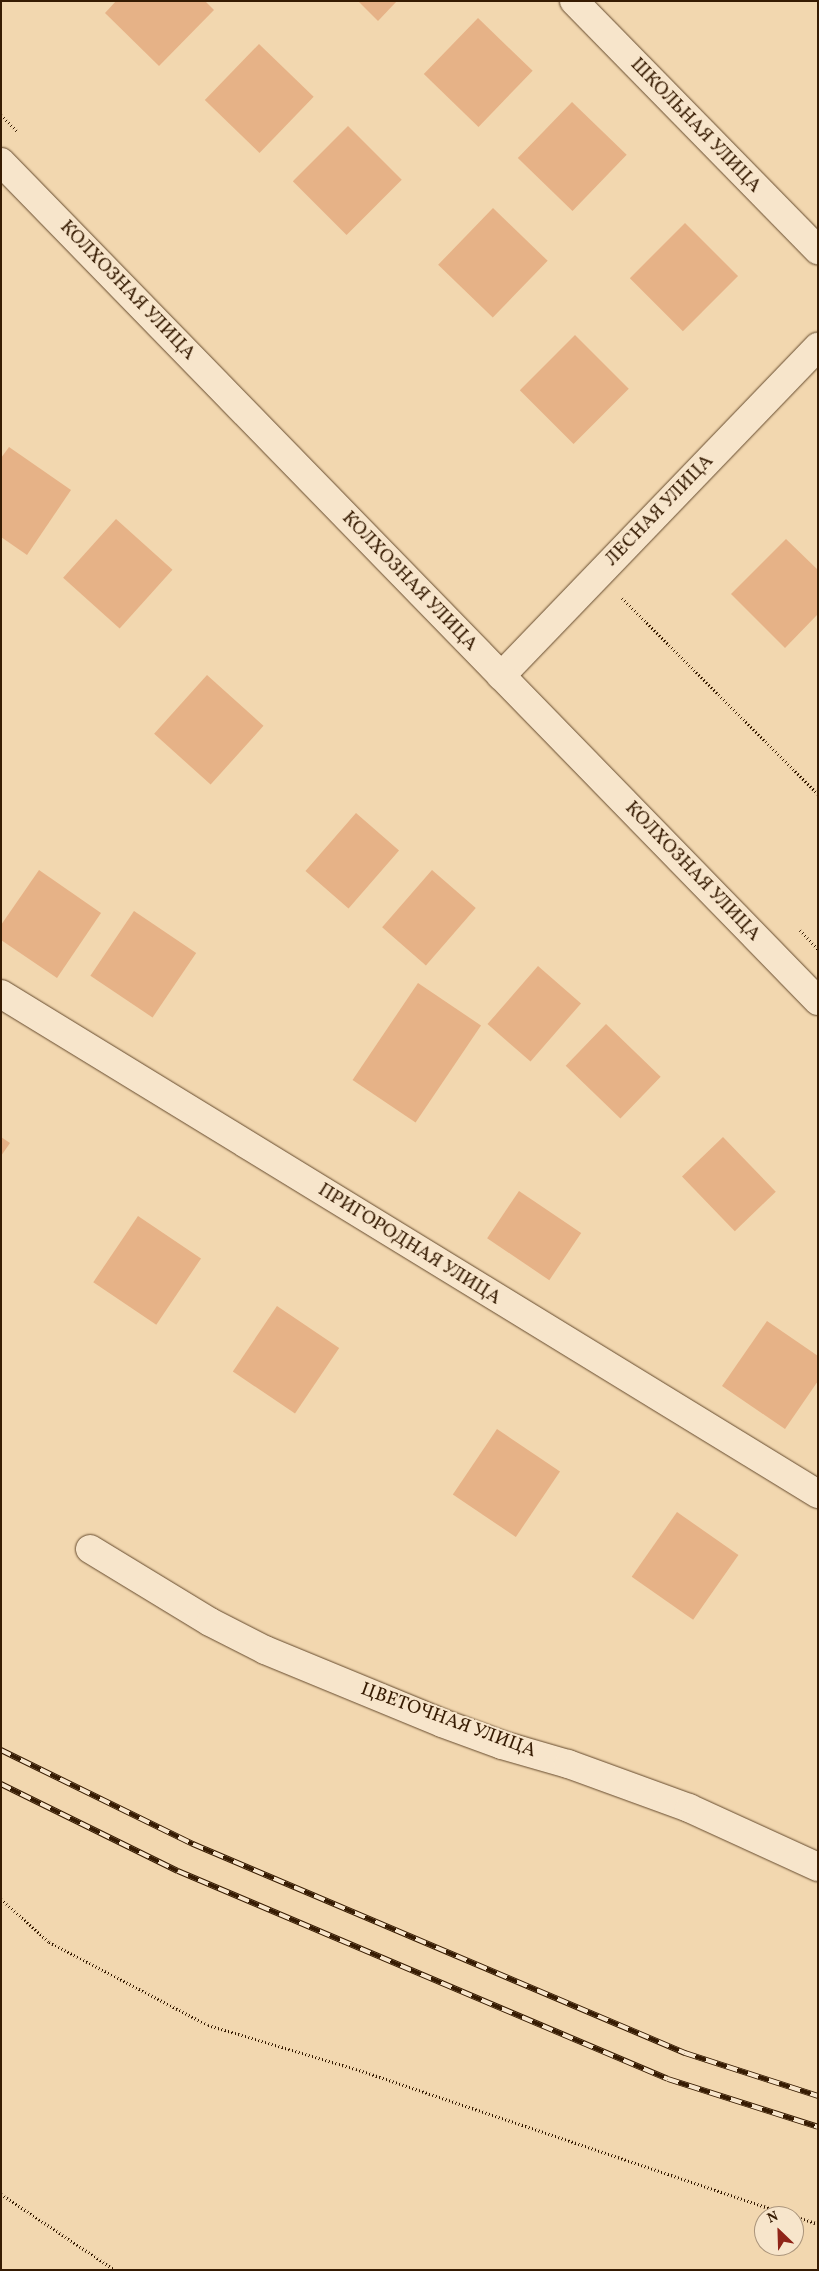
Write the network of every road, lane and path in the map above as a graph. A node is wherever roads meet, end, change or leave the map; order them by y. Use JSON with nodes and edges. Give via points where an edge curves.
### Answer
{"nodes":[{"id":1,"x":574,"y":1,"type":"edge"},
{"id":2,"x":1,"y":162,"type":"edge"},
{"id":3,"x":818,"y":250,"type":"edge"},
{"id":4,"x":818,"y":347,"type":"edge"},
{"id":5,"x":599,"y":575,"type":"junction"},
{"id":6,"x":501,"y":676,"type":"junction"},
{"id":7,"x":818,"y":794,"type":"edge"},
{"id":8,"x":1,"y":994,"type":"edge"},
{"id":9,"x":818,"y":1001,"type":"edge"},
{"id":10,"x":818,"y":1494,"type":"edge"},
{"id":11,"x":90,"y":1548,"type":"dead end"},
{"id":12,"x":818,"y":1867,"type":"edge"},
{"id":13,"x":1,"y":1898,"type":"edge"},
{"id":14,"x":1,"y":2194,"type":"edge"},
{"id":15,"x":764,"y":2206,"type":"edge"},
{"id":16,"x":804,"y":2219,"type":"edge"},
{"id":17,"x":818,"y":2224,"type":"edge"},
{"id":18,"x":115,"y":2270,"type":"edge"}],
"edges":[{"from":1,"to":3,"type":"street","name":"ШКОЛЬНАЯ УЛИЦА"},
{"from":2,"to":6,"type":"street","name":"КОЛХОЗНАЯ УЛИЦА"},
{"from":4,"to":5,"type":"street","name":"ЛЕСНАЯ УЛИЦА"},
{"from":5,"to":6,"type":"street","name":"ЛЕСНАЯ УЛИЦА"},
{"from":5,"to":7,"type":"path"},
{"from":6,"to":9,"type":"street","name":"КОЛХОЗНАЯ УЛИЦА"},
{"from":8,"to":10,"type":"street","name":"ПРИГОРОДНАЯ УЛИЦА"},
{"from":11,"to":12,"type":"street","name":"ЦВЕТОЧНАЯ УЛИЦА","via":[[210,1622],[265,1650],[442,1723],[689,1808]]},
{"from":13,"to":15,"type":"path","via":[[48,1942],[208,2025],[356,2069]]},
{"from":14,"to":18,"type":"path"},
{"from":16,"to":17,"type":"path"}]}
